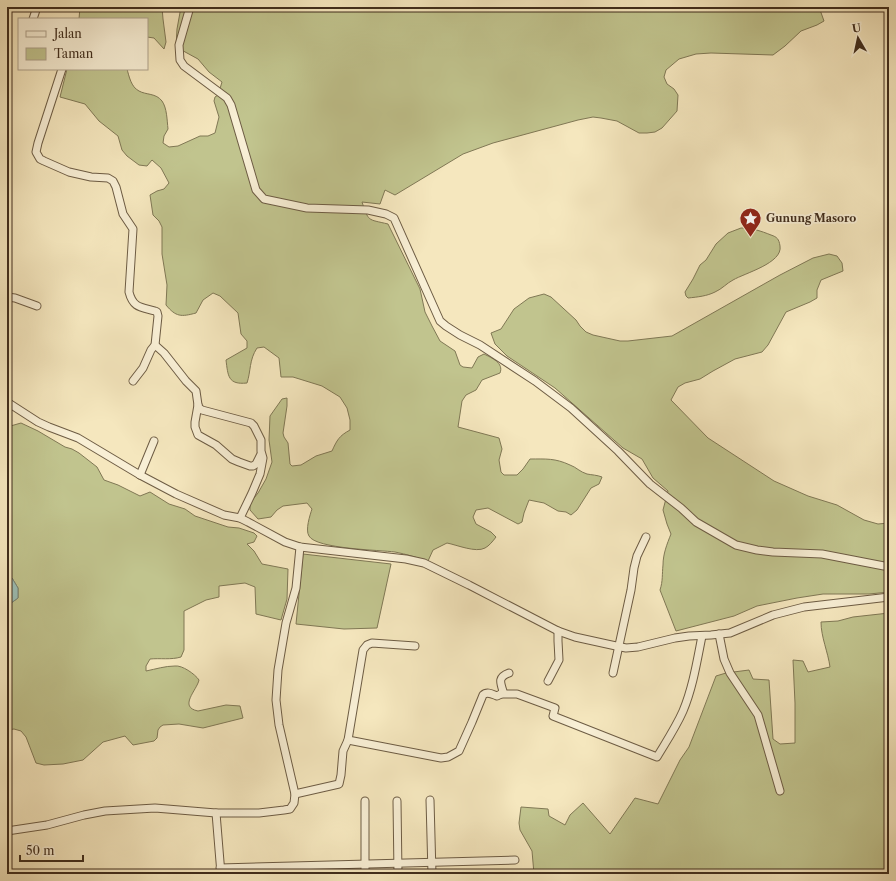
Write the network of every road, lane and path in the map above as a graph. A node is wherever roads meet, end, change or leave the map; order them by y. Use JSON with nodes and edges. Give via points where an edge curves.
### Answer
{"nodes":[{"id":1,"x":37,"y":7,"type":"edge"},
{"id":2,"x":190,"y":7,"type":"edge"},
{"id":3,"x":33,"y":18,"type":"edge"},
{"id":4,"x":62,"y":70,"type":"edge"},
{"id":5,"x":7,"y":297,"type":"edge"},
{"id":6,"x":37,"y":306,"type":"dead end"},
{"id":7,"x":155,"y":345,"type":"junction"},
{"id":8,"x":134,"y":381,"type":"dead end"},
{"id":9,"x":7,"y":402,"type":"edge"},
{"id":10,"x":198,"y":405,"type":"junction"},
{"id":11,"x":154,"y":441,"type":"dead end"},
{"id":12,"x":261,"y":454,"type":"junction"},
{"id":13,"x":140,"y":476,"type":"junction"},
{"id":14,"x":240,"y":518,"type":"junction"},
{"id":15,"x":646,"y":537,"type":"dead end"},
{"id":16,"x":300,"y":547,"type":"junction"},
{"id":17,"x":889,"y":566,"type":"edge"},
{"id":18,"x":889,"y":597,"type":"edge"},
{"id":19,"x":558,"y":631,"type":"junction"},
{"id":20,"x":719,"y":634,"type":"junction"},
{"id":21,"x":702,"y":636,"type":"junction"},
{"id":22,"x":415,"y":646,"type":"dead end"},
{"id":23,"x":618,"y":647,"type":"junction"},
{"id":24,"x":509,"y":673,"type":"dead end"},
{"id":25,"x":613,"y":673,"type":"dead end"},
{"id":26,"x":548,"y":681,"type":"dead end"},
{"id":27,"x":501,"y":694,"type":"junction"},
{"id":28,"x":348,"y":740,"type":"junction"},
{"id":29,"x":780,"y":791,"type":"dead end"},
{"id":30,"x":295,"y":794,"type":"junction"},
{"id":31,"x":430,"y":800,"type":"dead end"},
{"id":32,"x":365,"y":801,"type":"dead end"},
{"id":33,"x":397,"y":801,"type":"dead end"},
{"id":34,"x":216,"y":813,"type":"junction"},
{"id":35,"x":7,"y":831,"type":"edge"},
{"id":36,"x":515,"y":860,"type":"dead end"},
{"id":37,"x":431,"y":862,"type":"junction"},
{"id":38,"x":398,"y":863,"type":"junction"},
{"id":39,"x":365,"y":864,"type":"junction"},
{"id":40,"x":220,"y":871,"type":"edge"},
{"id":41,"x":365,"y":874,"type":"edge"},
{"id":42,"x":398,"y":874,"type":"edge"},
{"id":43,"x":432,"y":874,"type":"edge"}],
"edges":[{"from":1,"to":3,"type":"street"},
{"from":2,"to":17,"type":"street","via":[[180,45],[180,60],[184,66],[226,98],[231,106],[256,190],[264,199],[307,208],[368,210],[394,218],[440,321],[535,381],[571,408],[650,484],[696,522],[744,547],[772,552],[822,554]]},
{"from":4,"to":7,"type":"street","via":[[36,152],[40,158],[69,172],[113,181],[123,214],[132,226],[129,292],[138,306],[157,312]]},
{"from":5,"to":6,"type":"street"},
{"from":7,"to":8,"type":"street"},
{"from":7,"to":10,"type":"street","via":[[195,388]]},
{"from":9,"to":13,"type":"street","via":[[38,422],[78,438]]},
{"from":10,"to":12,"type":"street","via":[[202,410],[253,424],[261,440]]},
{"from":10,"to":12,"type":"street","via":[[195,422],[198,435],[216,445],[232,459],[250,466],[256,464]]},
{"from":11,"to":13,"type":"street"},
{"from":12,"to":14,"type":"street","via":[[263,458],[260,474]]},
{"from":13,"to":14,"type":"street","via":[[224,515]]},
{"from":14,"to":16,"type":"street","via":[[285,542]]},
{"from":15,"to":23,"type":"street","via":[[637,556]]},
{"from":16,"to":19,"type":"street","via":[[406,559],[424,564]]},
{"from":16,"to":30,"type":"street","via":[[296,588],[286,623],[278,670],[276,700],[279,725]]},
{"from":18,"to":20,"type":"street","via":[[804,607],[773,615],[730,633]]},
{"from":19,"to":23,"type":"street"},
{"from":19,"to":26,"type":"street","via":[[559,660]]},
{"from":20,"to":21,"type":"street"},
{"from":20,"to":29,"type":"street","via":[[730,673],[758,715]]},
{"from":21,"to":23,"type":"street","via":[[675,638],[638,647]]},
{"from":21,"to":27,"type":"street","via":[[683,710],[657,757],[553,716],[554,708],[517,694]]},
{"from":22,"to":28,"type":"street","via":[[372,643],[363,650]]},
{"from":23,"to":25,"type":"street"},
{"from":24,"to":27,"type":"street","via":[[501,678]]},
{"from":27,"to":28,"type":"street","via":[[483,695],[459,751],[448,757],[441,758]]},
{"from":28,"to":30,"type":"street","via":[[343,751],[338,784]]},
{"from":30,"to":34,"type":"street","via":[[290,809],[259,813]]},
{"from":31,"to":37,"type":"street"},
{"from":32,"to":39,"type":"street"},
{"from":33,"to":38,"type":"street"},
{"from":34,"to":35,"type":"street","via":[[154,808],[105,811],[47,825]]},
{"from":34,"to":40,"type":"street"},
{"from":36,"to":37,"type":"street"},
{"from":37,"to":38,"type":"street"},
{"from":37,"to":43,"type":"street"},
{"from":38,"to":39,"type":"street"},
{"from":38,"to":42,"type":"street"},
{"from":39,"to":40,"type":"street"},
{"from":39,"to":41,"type":"street"}]}
